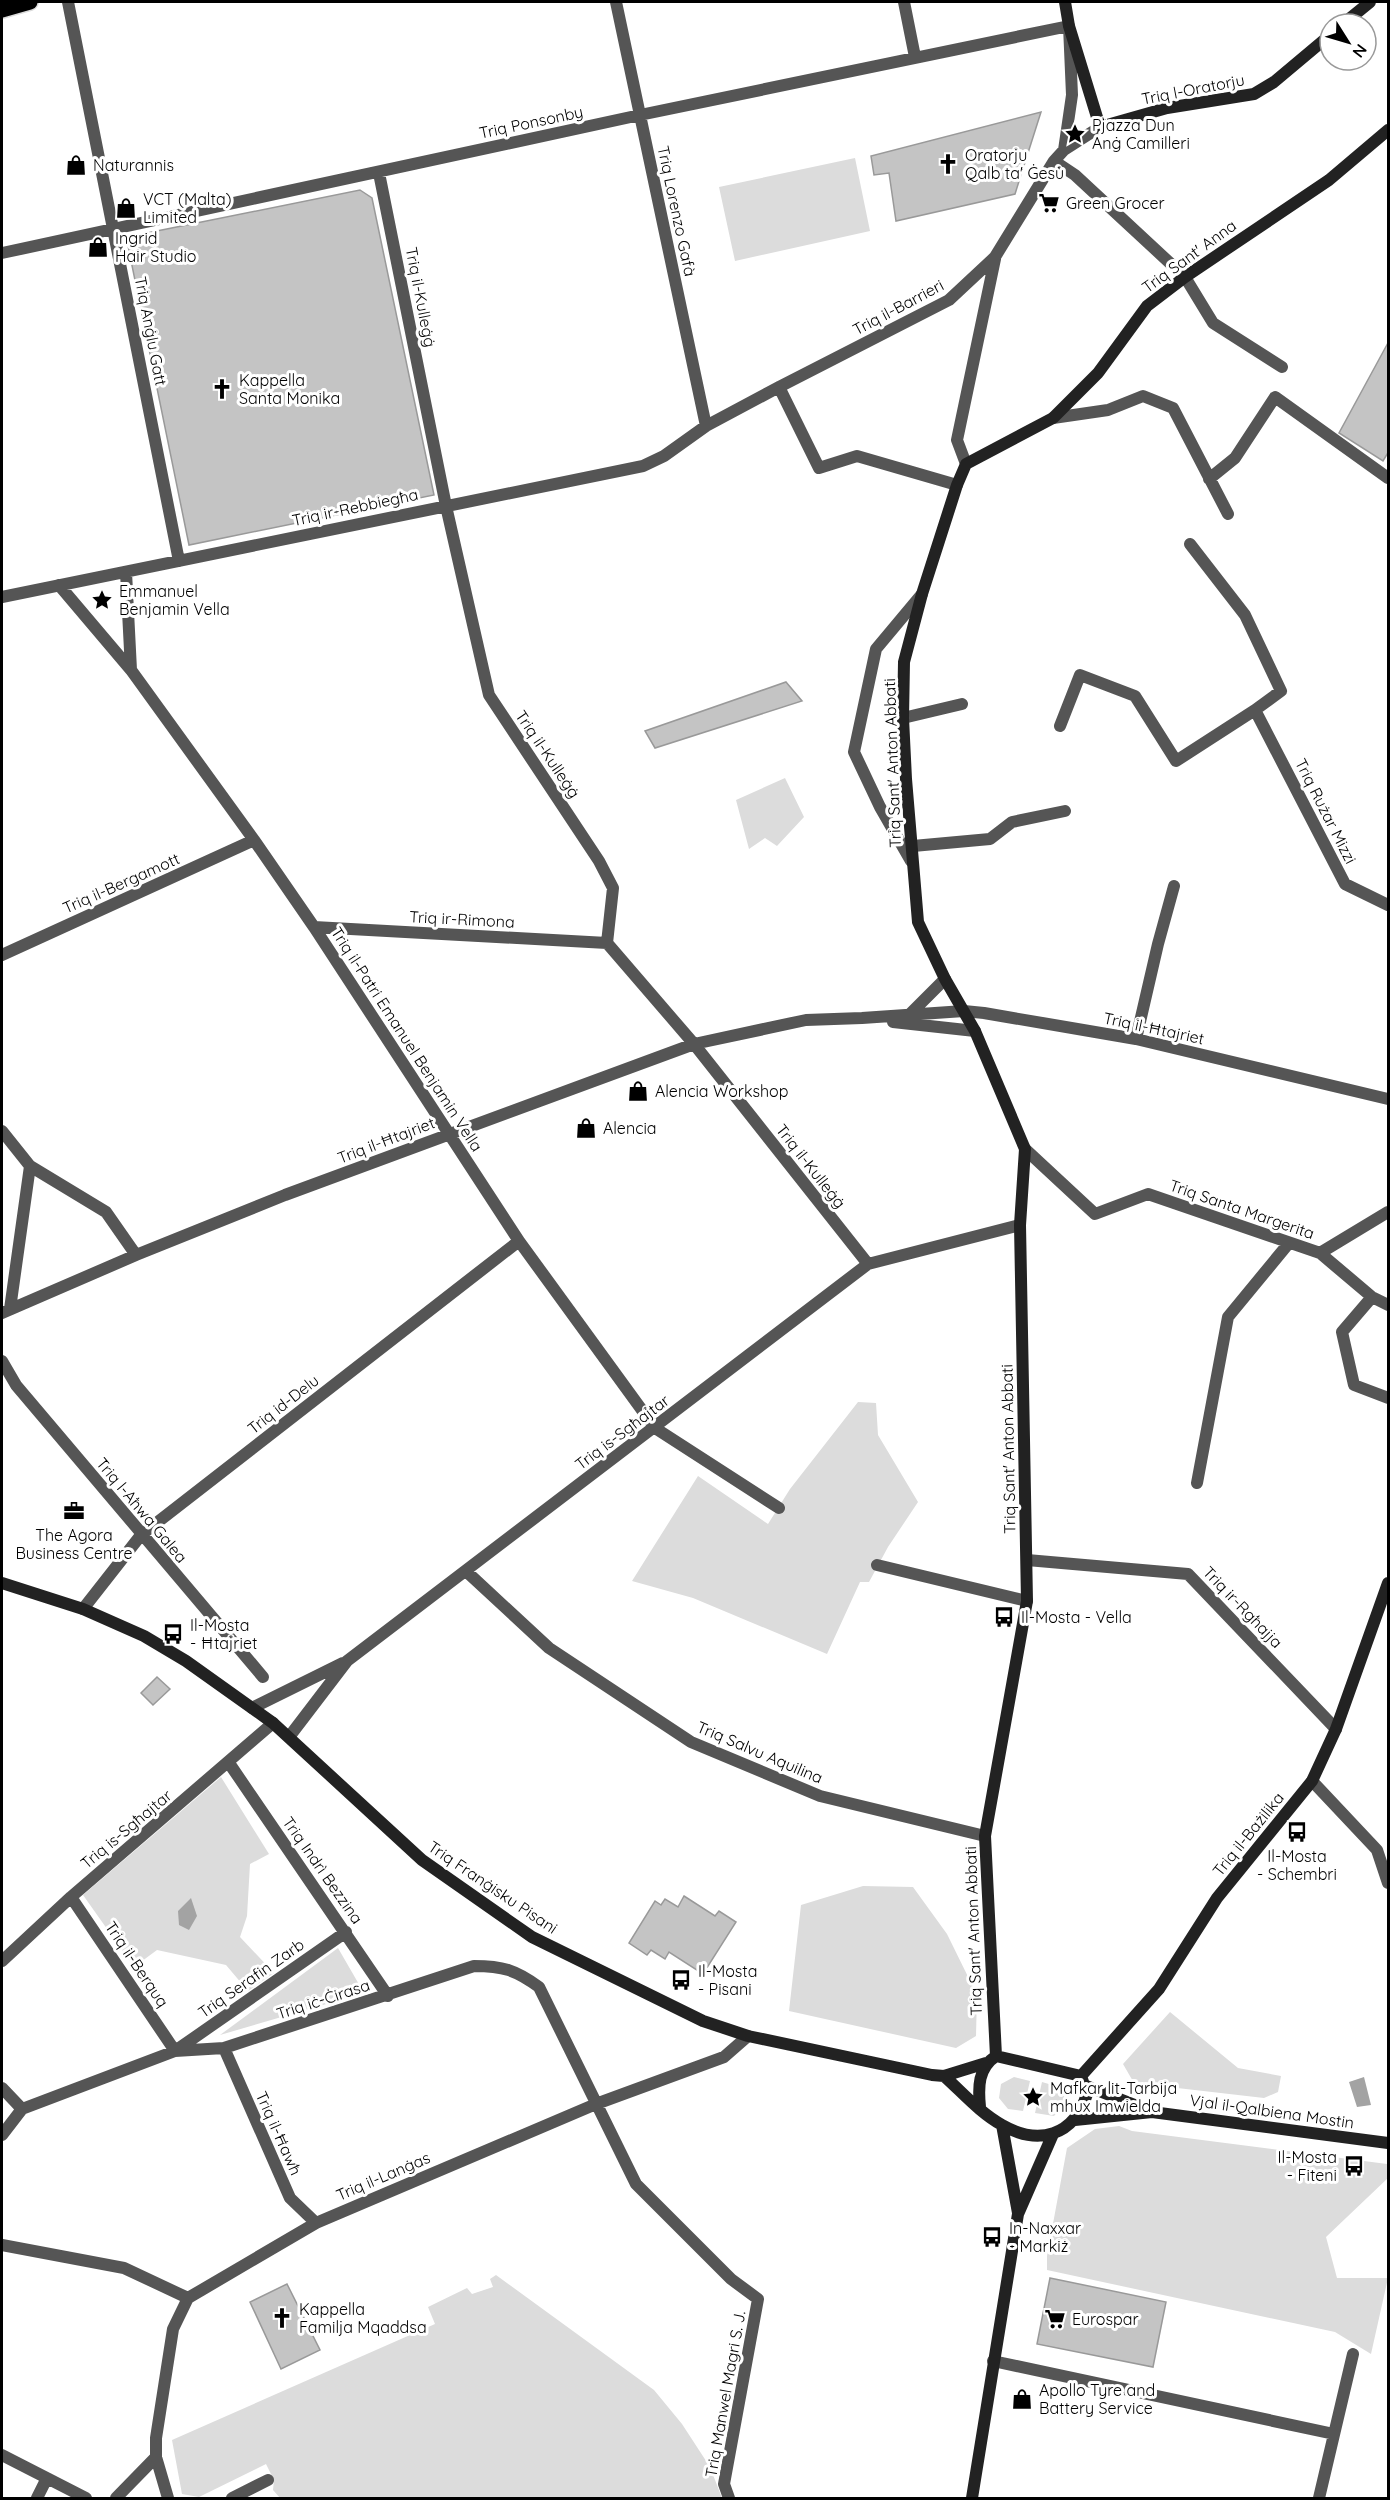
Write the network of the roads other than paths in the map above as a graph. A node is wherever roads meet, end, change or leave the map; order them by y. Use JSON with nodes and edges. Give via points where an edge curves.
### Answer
{"nodes":[{"id":1,"x":30,"y":2,"type":"edge"},
{"id":2,"x":68,"y":2,"type":"edge"},
{"id":3,"x":616,"y":2,"type":"edge"},
{"id":4,"x":904,"y":2,"type":"edge"},
{"id":5,"x":1065,"y":2,"type":"edge"},
{"id":6,"x":1370,"y":2,"type":"edge"},
{"id":7,"x":2,"y":10,"type":"edge"},
{"id":8,"x":1358,"y":12,"type":"edge"},
{"id":9,"x":1069,"y":26,"type":"junction"},
{"id":10,"x":1318,"y":45,"type":"edge"},
{"id":11,"x":915,"y":57,"type":"junction"},
{"id":12,"x":640,"y":115,"type":"junction"},
{"id":13,"x":1100,"y":127,"type":"junction"},
{"id":14,"x":1389,"y":130,"type":"edge"},
{"id":15,"x":1064,"y":150,"type":"junction"},
{"id":16,"x":1054,"y":161,"type":"junction"},
{"id":17,"x":379,"y":172,"type":"junction"},
{"id":18,"x":114,"y":228,"type":"junction"},
{"id":19,"x":2,"y":253,"type":"edge"},
{"id":20,"x":996,"y":258,"type":"junction"},
{"id":21,"x":1185,"y":277,"type":"junction"},
{"id":22,"x":1282,"y":368,"type":"dead end"},
{"id":23,"x":779,"y":387,"type":"junction"},
{"id":24,"x":1053,"y":418,"type":"junction"},
{"id":25,"x":706,"y":426,"type":"junction"},
{"id":26,"x":966,"y":464,"type":"junction"},
{"id":27,"x":1387,"y":475,"type":"edge"},
{"id":28,"x":1209,"y":479,"type":"junction"},
{"id":29,"x":957,"y":485,"type":"junction"},
{"id":30,"x":446,"y":506,"type":"junction"},
{"id":31,"x":1228,"y":514,"type":"dead end"},
{"id":32,"x":1190,"y":544,"type":"dead end"},
{"id":33,"x":178,"y":561,"type":"junction"},
{"id":34,"x":126,"y":572,"type":"junction"},
{"id":35,"x":59,"y":585,"type":"junction"},
{"id":36,"x":922,"y":594,"type":"junction"},
{"id":37,"x":2,"y":597,"type":"edge"},
{"id":38,"x":131,"y":670,"type":"junction"},
{"id":39,"x":962,"y":704,"type":"dead end"},
{"id":40,"x":1255,"y":710,"type":"junction"},
{"id":41,"x":903,"y":717,"type":"junction"},
{"id":42,"x":1060,"y":726,"type":"dead end"},
{"id":43,"x":1065,"y":811,"type":"dead end"},
{"id":44,"x":254,"y":840,"type":"junction"},
{"id":45,"x":913,"y":846,"type":"junction"},
{"id":46,"x":911,"y":861,"type":"junction"},
{"id":47,"x":1174,"y":886,"type":"dead end"},
{"id":48,"x":1389,"y":905,"type":"edge"},
{"id":49,"x":314,"y":927,"type":"junction"},
{"id":50,"x":607,"y":943,"type":"junction"},
{"id":51,"x":2,"y":955,"type":"edge"},
{"id":52,"x":945,"y":979,"type":"junction"},
{"id":53,"x":964,"y":1011,"type":"junction"},
{"id":54,"x":909,"y":1015,"type":"junction"},
{"id":55,"x":862,"y":1018,"type":"junction"},
{"id":56,"x":975,"y":1031,"type":"junction"},
{"id":57,"x":1136,"y":1039,"type":"junction"},
{"id":58,"x":694,"y":1044,"type":"junction"},
{"id":59,"x":1389,"y":1099,"type":"edge"},
{"id":60,"x":2,"y":1131,"type":"edge"},
{"id":61,"x":449,"y":1134,"type":"junction"},
{"id":62,"x":1025,"y":1149,"type":"junction"},
{"id":63,"x":30,"y":1166,"type":"junction"},
{"id":64,"x":1389,"y":1212,"type":"edge"},
{"id":65,"x":1020,"y":1225,"type":"junction"},
{"id":66,"x":519,"y":1241,"type":"junction"},
{"id":67,"x":1289,"y":1243,"type":"junction"},
{"id":68,"x":1320,"y":1253,"type":"junction"},
{"id":69,"x":136,"y":1255,"type":"junction"},
{"id":70,"x":868,"y":1264,"type":"junction"},
{"id":71,"x":1372,"y":1297,"type":"junction"},
{"id":72,"x":1389,"y":1305,"type":"edge"},
{"id":73,"x":6,"y":1311,"type":"edge"},
{"id":74,"x":2,"y":1361,"type":"edge"},
{"id":75,"x":1389,"y":1398,"type":"edge"},
{"id":76,"x":655,"y":1428,"type":"junction"},
{"id":77,"x":1197,"y":1483,"type":"dead end"},
{"id":78,"x":779,"y":1508,"type":"dead end"},
{"id":79,"x":141,"y":1535,"type":"junction"},
{"id":80,"x":1027,"y":1560,"type":"junction"},
{"id":81,"x":877,"y":1565,"type":"dead end"},
{"id":82,"x":466,"y":1572,"type":"junction"},
{"id":83,"x":2,"y":1583,"type":"edge"},
{"id":84,"x":1389,"y":1583,"type":"edge"},
{"id":85,"x":1027,"y":1601,"type":"junction"},
{"id":86,"x":83,"y":1608,"type":"junction"},
{"id":87,"x":347,"y":1661,"type":"junction"},
{"id":88,"x":263,"y":1677,"type":"dead end"},
{"id":89,"x":252,"y":1708,"type":"junction"},
{"id":90,"x":273,"y":1723,"type":"junction"},
{"id":91,"x":1336,"y":1729,"type":"junction"},
{"id":92,"x":289,"y":1737,"type":"junction"},
{"id":93,"x":229,"y":1763,"type":"junction"},
{"id":94,"x":1312,"y":1781,"type":"junction"},
{"id":95,"x":985,"y":1836,"type":"junction"},
{"id":96,"x":1383,"y":1849,"type":"edge"},
{"id":97,"x":1389,"y":1883,"type":"edge"},
{"id":98,"x":71,"y":1897,"type":"junction"},
{"id":99,"x":346,"y":1932,"type":"junction"},
{"id":100,"x":2,"y":1961,"type":"edge"},
{"id":101,"x":388,"y":1996,"type":"junction"},
{"id":102,"x":748,"y":2036,"type":"junction"},
{"id":103,"x":224,"y":2048,"type":"junction"},
{"id":104,"x":175,"y":2051,"type":"junction"},
{"id":105,"x":991,"y":2060,"type":"junction"},
{"id":106,"x":944,"y":2076,"type":"junction"},
{"id":107,"x":1083,"y":2081,"type":"junction"},
{"id":108,"x":2,"y":2088,"type":"edge"},
{"id":109,"x":596,"y":2104,"type":"junction"},
{"id":110,"x":980,"y":2107,"type":"junction"},
{"id":111,"x":22,"y":2109,"type":"junction"},
{"id":112,"x":1152,"y":2112,"type":"junction"},
{"id":113,"x":1075,"y":2120,"type":"junction"},
{"id":114,"x":1002,"y":2125,"type":"junction"},
{"id":115,"x":1053,"y":2134,"type":"junction"},
{"id":116,"x":2,"y":2135,"type":"edge"},
{"id":117,"x":1389,"y":2143,"type":"edge"},
{"id":118,"x":1018,"y":2214,"type":"junction"},
{"id":119,"x":316,"y":2223,"type":"junction"},
{"id":120,"x":2,"y":2245,"type":"edge"},
{"id":121,"x":188,"y":2298,"type":"junction"},
{"id":122,"x":1353,"y":2355,"type":"dead end"},
{"id":123,"x":993,"y":2361,"type":"junction"},
{"id":124,"x":1334,"y":2434,"type":"junction"},
{"id":125,"x":2,"y":2455,"type":"edge"},
{"id":126,"x":156,"y":2457,"type":"junction"},
{"id":127,"x":47,"y":2478,"type":"junction"},
{"id":128,"x":268,"y":2480,"type":"dead end"},
{"id":129,"x":37,"y":2499,"type":"edge"},
{"id":130,"x":86,"y":2499,"type":"edge"},
{"id":131,"x":116,"y":2499,"type":"edge"},
{"id":132,"x":168,"y":2499,"type":"edge"},
{"id":133,"x":232,"y":2499,"type":"edge"},
{"id":134,"x":729,"y":2499,"type":"edge"},
{"id":135,"x":972,"y":2499,"type":"edge"},
{"id":136,"x":1319,"y":2499,"type":"edge"}],
"edges":[{"from":1,"to":7,"type":"main road"},
{"from":2,"to":18,"type":"street","name":"Triq Anġlu Gatt"},
{"from":3,"to":12,"type":"street","name":"Triq Lorenzo Gafà"},
{"from":4,"to":11,"type":"street"},
{"from":5,"to":9,"type":"street"},
{"from":6,"to":8,"type":"street"},
{"from":9,"to":11,"type":"street","name":"Triq Ponsonby"},
{"from":9,"to":13,"type":"street"},
{"from":9,"to":15,"type":"street","via":[[1072,95]]},
{"from":10,"to":13,"type":"street","name":"Triq l-Oratorju","via":[[1275,82],[1254,94],[1167,108]]},
{"from":11,"to":12,"type":"street","name":"Triq Ponsonby"},
{"from":12,"to":17,"type":"street","name":"Triq Ponsonby"},
{"from":12,"to":25,"type":"street","name":"Triq Lorenzo Gafà"},
{"from":13,"to":15,"type":"street","name":"Triq l-Oratorju"},
{"from":14,"to":21,"type":"street","name":"Triq Sant' Anna","via":[[1329,180]]},
{"from":15,"to":16,"type":"street","name":"Triq l-Oratorju"},
{"from":16,"to":20,"type":"street","name":"Triq il-Barrieri"},
{"from":16,"to":21,"type":"street","via":[[1076,176]]},
{"from":17,"to":18,"type":"street","name":"Triq Ponsonby"},
{"from":17,"to":30,"type":"street","name":"Triq il-Kulleġġ"},
{"from":18,"to":19,"type":"street","name":"Triq Ponsonby"},
{"from":18,"to":33,"type":"street","name":"Triq Anġlu Gatt"},
{"from":20,"to":23,"type":"street","name":"Triq il-Barrieri","via":[[949,300]]},
{"from":20,"to":26,"type":"street","via":[[957,440]]},
{"from":21,"to":22,"type":"street","via":[[1213,323]]},
{"from":21,"to":24,"type":"street","name":"Triq Sant' Anna","via":[[1147,306],[1098,373]]},
{"from":23,"to":25,"type":"street","name":"Triq il-Barrieri"},
{"from":23,"to":29,"type":"street","via":[[819,468],[857,456]]},
{"from":24,"to":26,"type":"street","name":"Triq Sant' Anna"},
{"from":24,"to":28,"type":"street","via":[[1108,410],[1143,396],[1173,408]]},
{"from":25,"to":30,"type":"street","name":"Triq ir-Rebbiegħa","via":[[664,456],[643,465]]},
{"from":26,"to":29,"type":"street","name":"Triq Sant' Anton Abbati"},
{"from":27,"to":28,"type":"street","via":[[1275,398],[1235,458]]},
{"from":28,"to":31,"type":"street"},
{"from":29,"to":36,"type":"street","name":"Triq Sant' Anton Abbati"},
{"from":30,"to":33,"type":"street","name":"Triq ir-Rebbiegħa"},
{"from":30,"to":50,"type":"street","name":"Triq il-Kulleġġ","via":[[489,695],[613,888]]},
{"from":32,"to":40,"type":"street","via":[[1245,615],[1281,691]]},
{"from":33,"to":34,"type":"street","name":"Triq ir-Rebbiegħa"},
{"from":34,"to":35,"type":"street","name":"Triq ir-Rebbiegħa"},
{"from":34,"to":38,"type":"street"},
{"from":35,"to":37,"type":"street","name":"Triq ir-Rebbiegħa"},
{"from":35,"to":38,"type":"street","name":"Triq il-Patri Emanuel Benjamin Vella"},
{"from":36,"to":41,"type":"street","name":"Triq Sant' Anton Abbati","via":[[904,662]]},
{"from":36,"to":46,"type":"street","name":"Triq Sant' Anton Abbati","via":[[876,649],[854,752]]},
{"from":38,"to":44,"type":"street","name":"Triq il-Patri Emanuel Benjamin Vella"},
{"from":39,"to":41,"type":"street"},
{"from":40,"to":42,"type":"street","via":[[1176,761],[1135,696],[1080,675]]},
{"from":40,"to":48,"type":"street","name":"Triq Rużar Mizzi","via":[[1345,884]]},
{"from":41,"to":45,"type":"street","name":"Triq Sant' Anton Abbati"},
{"from":43,"to":45,"type":"street","via":[[1012,822],[990,839]]},
{"from":44,"to":49,"type":"street","name":"Triq il-Patri Emanuel Benjamin Vella"},
{"from":44,"to":51,"type":"street","name":"Triq il-Bergamott"},
{"from":45,"to":46,"type":"street","name":"Triq Sant' Anton Abbati"},
{"from":46,"to":52,"type":"street","name":"Triq Sant' Anton Abbati","via":[[918,922]]},
{"from":47,"to":57,"type":"street"},
{"from":49,"to":50,"type":"street","name":"Triq ir-Rimona"},
{"from":49,"to":61,"type":"street","name":"Triq il-Patri Emanuel Benjamin Vella"},
{"from":50,"to":58,"type":"street","name":"Triq il-Kulleġġ"},
{"from":52,"to":53,"type":"street","name":"Triq Sant' Anton Abbati"},
{"from":52,"to":54,"type":"street"},
{"from":53,"to":54,"type":"street","name":"Triq il-Ħtajriet"},
{"from":53,"to":56,"type":"street","name":"Triq Sant' Anton Abbati"},
{"from":53,"to":57,"type":"street","name":"Triq il-Ħtajriet"},
{"from":54,"to":55,"type":"street","name":"Triq il-Ħtajriet"},
{"from":55,"to":56,"type":"street","name":"Triq il-Ħtajriet"},
{"from":55,"to":58,"type":"street","name":"Triq il-Ħtajriet","via":[[806,1020]]},
{"from":56,"to":62,"type":"street","name":"Triq Sant' Anton Abbati"},
{"from":57,"to":59,"type":"street","name":"Triq il-Ħtajriet"},
{"from":58,"to":61,"type":"street","name":"Triq il-Ħtajriet"},
{"from":58,"to":70,"type":"street","name":"Triq il-Kulleġġ"},
{"from":60,"to":63,"type":"street"},
{"from":61,"to":66,"type":"street","name":"Triq il-Patri Emanuel Benjamin Vella"},
{"from":61,"to":69,"type":"street","name":"Triq il-Ħtajriet"},
{"from":62,"to":65,"type":"street","name":"Triq Sant' Anton Abbati"},
{"from":62,"to":67,"type":"street","name":"Triq Santa Margerita","via":[[1095,1214],[1148,1194]]},
{"from":63,"to":69,"type":"street","via":[[106,1212]]},
{"from":63,"to":73,"type":"street"},
{"from":64,"to":68,"type":"street"},
{"from":65,"to":70,"type":"street","name":"Triq is-Sgħajtar"},
{"from":65,"to":80,"type":"street","name":"Triq Sant' Anton Abbati"},
{"from":66,"to":76,"type":"street","name":"Triq il-Patri Emanuel Benjamin Vella"},
{"from":66,"to":79,"type":"street","name":"Triq id-Delu"},
{"from":67,"to":68,"type":"street","name":"Triq Santa Margerita"},
{"from":67,"to":77,"type":"street","via":[[1228,1317]]},
{"from":68,"to":71,"type":"street","name":"Triq Santa Margerita"},
{"from":69,"to":73,"type":"street","name":"Triq il-Ħtajriet"},
{"from":70,"to":76,"type":"street","name":"Triq is-Sgħajtar"},
{"from":71,"to":72,"type":"street","name":"Triq Santa Margerita"},
{"from":71,"to":75,"type":"street","via":[[1342,1332],[1354,1385]]},
{"from":74,"to":79,"type":"street","name":"Triq l-Aħwa Galea","via":[[16,1385]]},
{"from":76,"to":78,"type":"street"},
{"from":76,"to":82,"type":"street","name":"Triq is-Sgħajtar"},
{"from":79,"to":86,"type":"street","name":"Triq id-Delu"},
{"from":79,"to":88,"type":"street","name":"Triq l-Aħwa Galea"},
{"from":80,"to":85,"type":"street","name":"Triq Sant' Anton Abbati"},
{"from":80,"to":91,"type":"street","name":"Triq ir-Rgħajja","via":[[1188,1574]]},
{"from":81,"to":85,"type":"street"},
{"from":82,"to":87,"type":"street","name":"Triq is-Sgħajtar"},
{"from":82,"to":95,"type":"street","name":"Triq Salvu Aquilina","via":[[549,1648],[692,1742],[819,1796]]},
{"from":83,"to":86,"type":"street","name":"Triq Franġisku Pisani"},
{"from":84,"to":91,"type":"street","name":"Triq il-Bażilika"},
{"from":85,"to":95,"type":"street","name":"Triq Sant' Anton Abbati"},
{"from":86,"to":89,"type":"street","name":"Triq Franġisku Pisani","via":[[144,1636]]},
{"from":87,"to":89,"type":"street"},
{"from":87,"to":92,"type":"street","name":"Triq is-Sgħajtar"},
{"from":89,"to":90,"type":"street","name":"Triq Franġisku Pisani"},
{"from":90,"to":92,"type":"street","name":"Triq Franġisku Pisani"},
{"from":90,"to":93,"type":"street","name":"Triq is-Sgħajtar"},
{"from":91,"to":94,"type":"street","name":"Triq il-Bażilika"},
{"from":92,"to":102,"type":"street","name":"Triq Franġisku Pisani","via":[[422,1860],[532,1937],[703,2021]]},
{"from":93,"to":98,"type":"street","name":"Triq is-Sgħajtar"},
{"from":93,"to":99,"type":"street","name":"Triq Indrì Bezzina"},
{"from":94,"to":96,"type":"street"},
{"from":94,"to":107,"type":"street","name":"Triq il-Bażilika","via":[[1216,1898],[1158,1989]]},
{"from":95,"to":105,"type":"street","name":"Triq Sant' Anton Abbati"},
{"from":96,"to":97,"type":"street"},
{"from":98,"to":100,"type":"street","name":"Triq is-Sgħajtar"},
{"from":98,"to":104,"type":"street","name":"Triq il-Berquq"},
{"from":99,"to":101,"type":"street","name":"Triq Indrì Bezzina"},
{"from":99,"to":104,"type":"street","name":"Triq Serafin Zarb"},
{"from":101,"to":103,"type":"street","name":"Triq iċ-Ċirasa"},
{"from":101,"to":109,"type":"street","name":"Triq iċ-Ċirasa","via":[[474,1966],[508,1969],[524,1976],[539,1988]]},
{"from":102,"to":106,"type":"street","name":"Triq Franġisku Pisani"},
{"from":102,"to":109,"type":"street","name":"Triq il-Lanġas","via":[[724,2057]]},
{"from":103,"to":104,"type":"street","name":"Triq iċ-Ċirasa"},
{"from":103,"to":119,"type":"street","name":"Triq il-Ħawħ","via":[[290,2198]]},
{"from":104,"to":111,"type":"street","name":"Triq iċ-Ċirasa"},
{"from":105,"to":106,"type":"street","name":"Triq Franġisku Pisani"},
{"from":105,"to":107,"type":"street","name":"Vjal il-Qalbiena Mostin"},
{"from":105,"to":110,"type":"street","name":"Triq Sant' Anton Abbati","via":[[978,2087]]},
{"from":106,"to":110,"type":"street","name":"Triq Franġisku Pisani"},
{"from":107,"to":112,"type":"street","name":"Vjal il-Qalbiena Mostin"},
{"from":107,"to":113,"type":"street","via":[[1086,2094]]},
{"from":108,"to":111,"type":"street"},
{"from":109,"to":119,"type":"street","name":"Triq il-Lanġas"},
{"from":109,"to":134,"type":"street","name":"Triq Manwel Magri S. J.","via":[[636,2184],[731,2279],[758,2299],[724,2484]]},
{"from":110,"to":114,"type":"street","name":"Triq Franġisku Pisani"},
{"from":111,"to":116,"type":"street"},
{"from":112,"to":113,"type":"street","name":"Vjal il-Qalbiena Mostin"},
{"from":112,"to":117,"type":"street","name":"Vjal il-Qalbiena Mostin"},
{"from":113,"to":115,"type":"street"},
{"from":114,"to":115,"type":"street","via":[[1028,2134]]},
{"from":114,"to":118,"type":"street"},
{"from":115,"to":118,"type":"street"},
{"from":118,"to":123,"type":"street"},
{"from":119,"to":121,"type":"street","name":"Triq il-Lanġas"},
{"from":120,"to":121,"type":"street","via":[[124,2268]]},
{"from":121,"to":126,"type":"street","via":[[173,2330]]},
{"from":122,"to":124,"type":"street"},
{"from":123,"to":124,"type":"street"},
{"from":123,"to":135,"type":"street"},
{"from":124,"to":136,"type":"street"},
{"from":125,"to":127,"type":"street"},
{"from":126,"to":131,"type":"street"},
{"from":126,"to":132,"type":"street"},
{"from":127,"to":129,"type":"street"},
{"from":127,"to":130,"type":"street"},
{"from":128,"to":133,"type":"street"}]}
